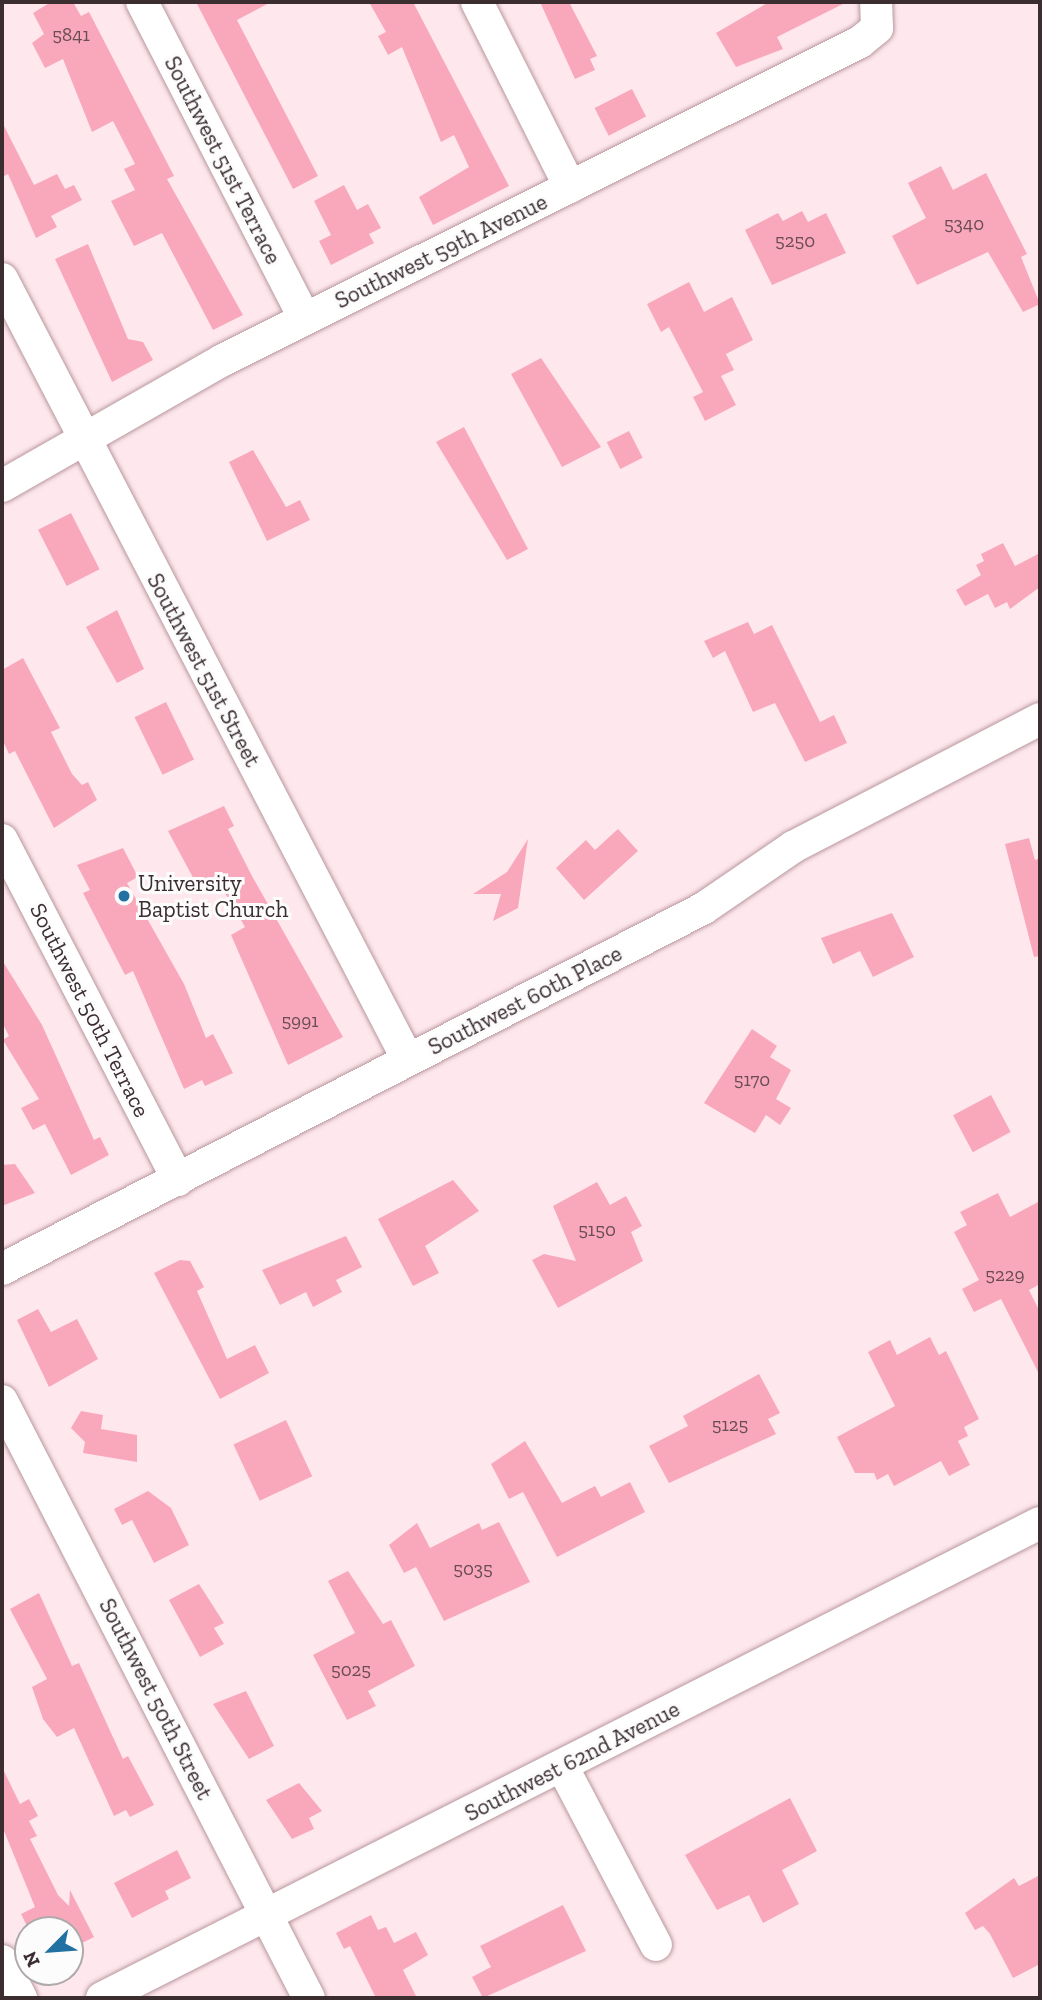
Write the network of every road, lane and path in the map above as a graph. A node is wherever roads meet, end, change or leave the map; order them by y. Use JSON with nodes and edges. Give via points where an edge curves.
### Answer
{"nodes":[{"id":1,"x":142,"y":2,"type":"edge"},
{"id":2,"x":477,"y":2,"type":"edge"},
{"id":3,"x":878,"y":11,"type":"edge"},
{"id":4,"x":570,"y":187,"type":"junction"},
{"id":5,"x":2,"y":279,"type":"edge"},
{"id":6,"x":305,"y":319,"type":"junction"},
{"id":7,"x":85,"y":439,"type":"junction"},
{"id":8,"x":2,"y":486,"type":"edge"},
{"id":9,"x":1040,"y":719,"type":"edge"},
{"id":10,"x":2,"y":839,"type":"edge"},
{"id":11,"x":408,"y":1060,"type":"junction"},
{"id":12,"x":178,"y":1180,"type":"junction"},
{"id":13,"x":2,"y":1269,"type":"edge"},
{"id":14,"x":2,"y":1401,"type":"edge"},
{"id":15,"x":1040,"y":1522,"type":"edge"},
{"id":16,"x":562,"y":1766,"type":"junction"},
{"id":17,"x":266,"y":1914,"type":"junction"},
{"id":18,"x":656,"y":1945,"type":"dead end"},
{"id":19,"x":2,"y":1961,"type":"edge"},
{"id":20,"x":21,"y":1998,"type":"edge"},
{"id":21,"x":102,"y":1998,"type":"edge"},
{"id":22,"x":309,"y":1998,"type":"edge"}],
"edges":[{"from":1,"to":6,"type":"street","name":"Southwest 51st Terrace"},
{"from":2,"to":4,"type":"street"},
{"from":3,"to":4,"type":"street","name":"Southwest 59th Avenue","via":[[860,42]]},
{"from":4,"to":6,"type":"street","name":"Southwest 59th Avenue"},
{"from":5,"to":7,"type":"street","name":"Southwest 51st Street"},
{"from":6,"to":7,"type":"street","name":"Southwest 59th Avenue"},
{"from":7,"to":8,"type":"street","name":"Southwest 59th Avenue"},
{"from":7,"to":11,"type":"street","name":"Southwest 51st Street"},
{"from":9,"to":11,"type":"street","name":"Southwest 60th Place","via":[[793,847],[704,908]]},
{"from":10,"to":12,"type":"street","name":"Southwest 50th Terrace"},
{"from":11,"to":12,"type":"street","name":"Southwest 60th Place"},
{"from":12,"to":13,"type":"street","name":"Southwest 60th Place"},
{"from":14,"to":17,"type":"street","name":"Southwest 50th Street"},
{"from":15,"to":16,"type":"street","name":"Southwest 62nd Avenue"},
{"from":16,"to":17,"type":"street","name":"Southwest 62nd Avenue"},
{"from":16,"to":18,"type":"street"},
{"from":17,"to":21,"type":"street","name":"Southwest 62nd Avenue"},
{"from":17,"to":22,"type":"street","name":"Southwest 50th Street"},
{"from":19,"to":20,"type":"street"}]}
